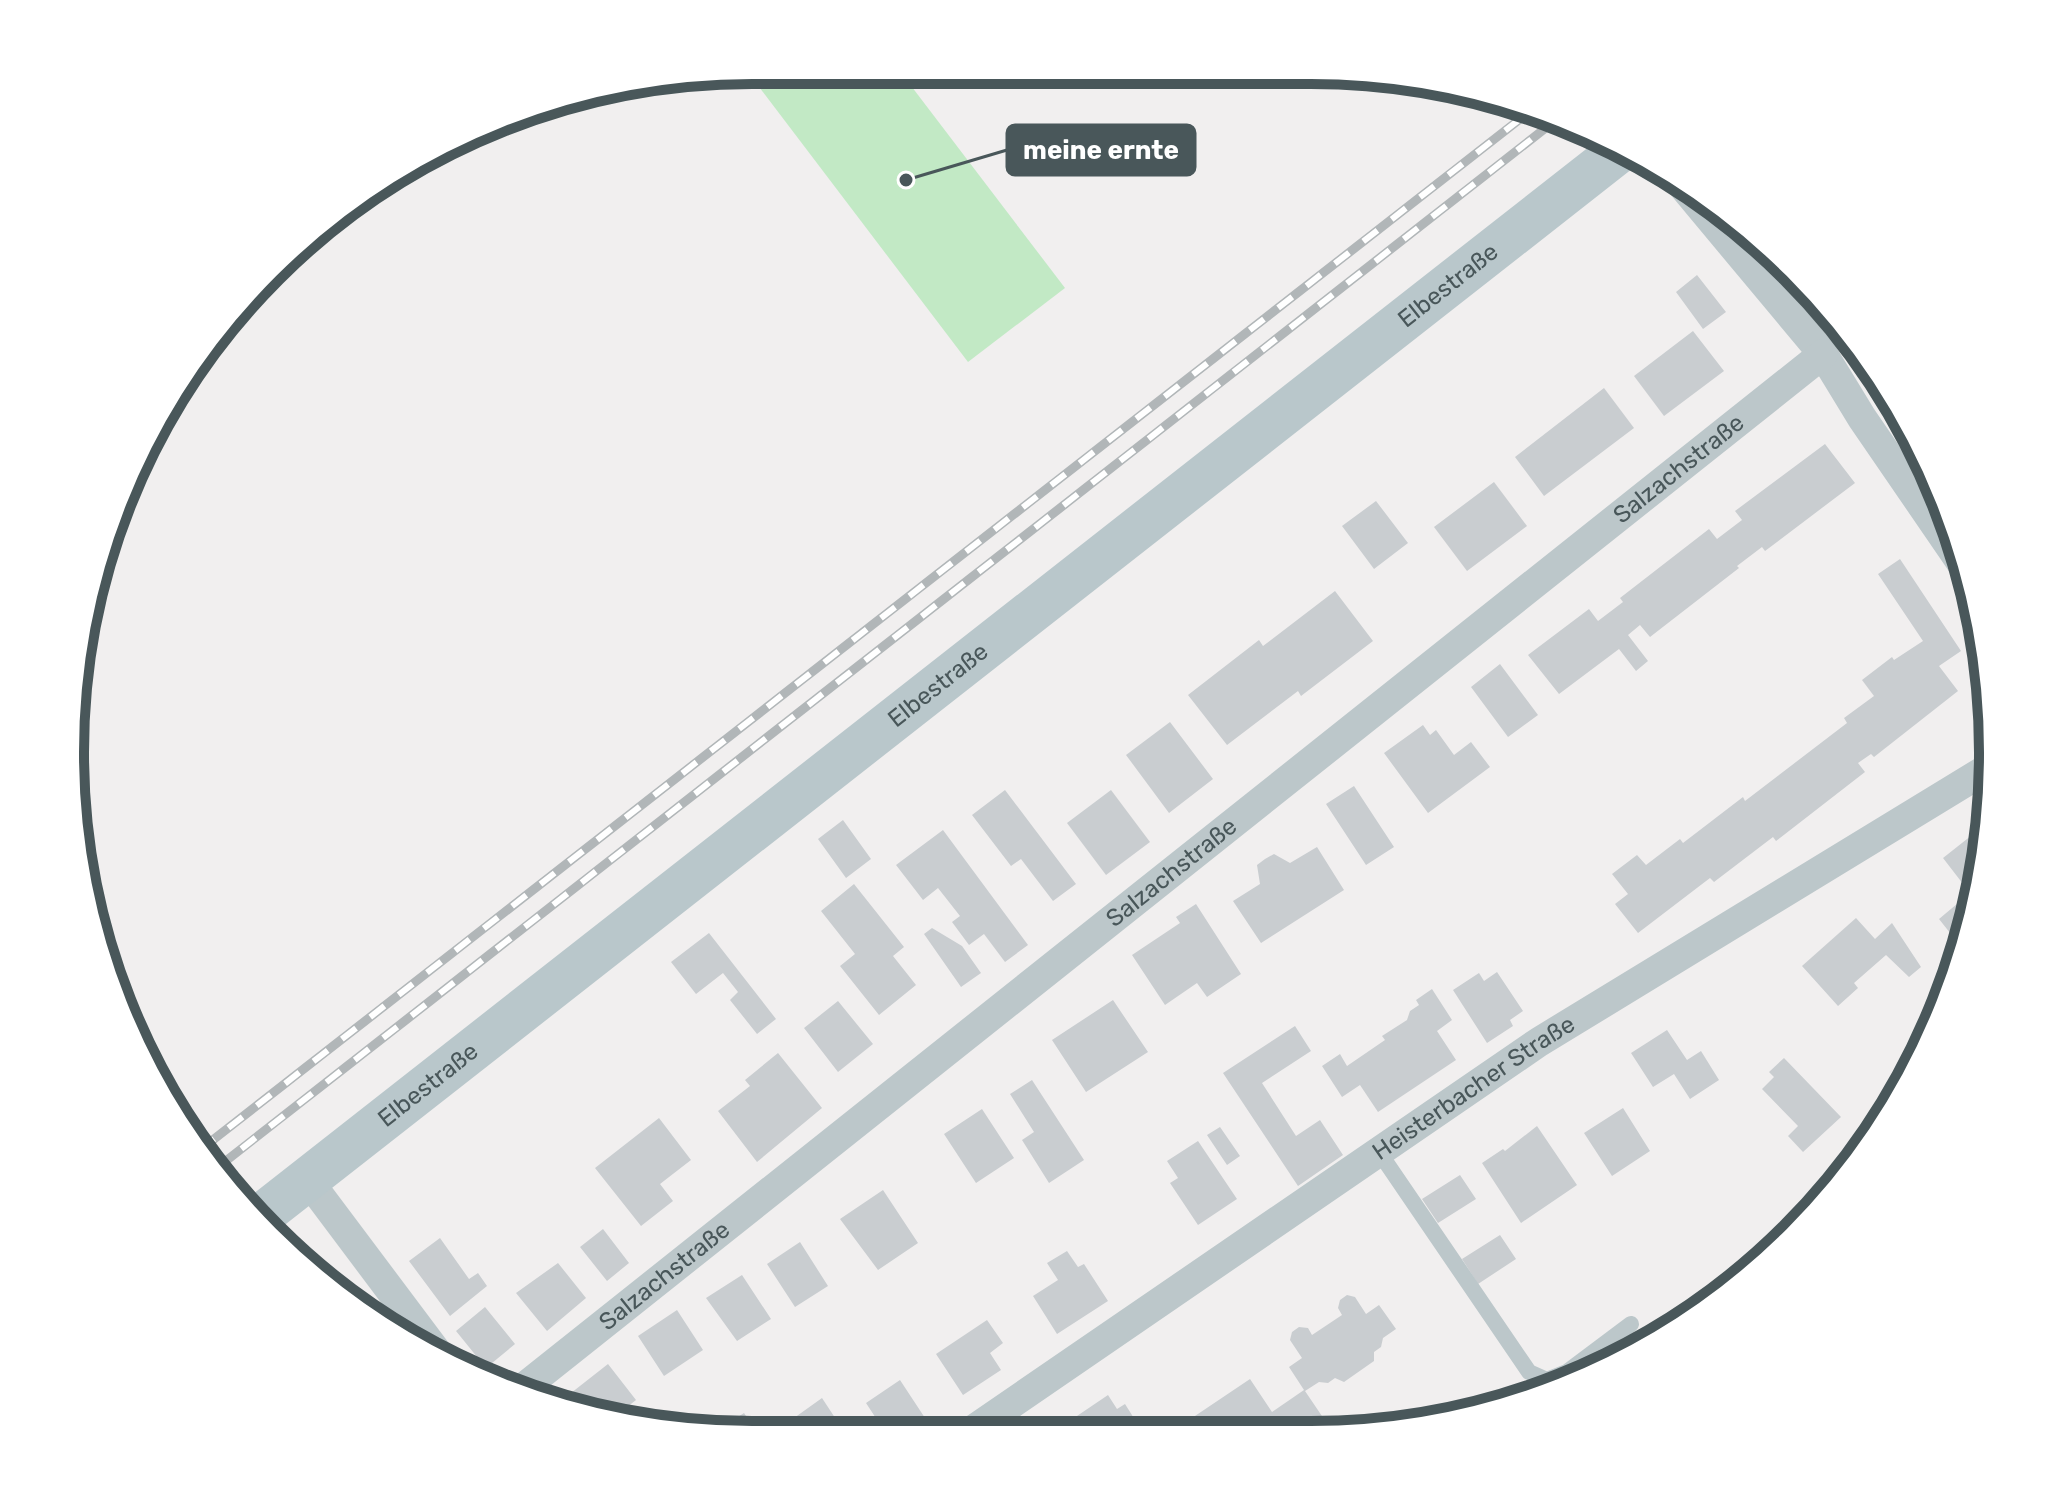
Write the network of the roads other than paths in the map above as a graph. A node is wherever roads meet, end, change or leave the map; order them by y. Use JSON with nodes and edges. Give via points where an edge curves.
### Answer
{"nodes":[{"id":1,"x":1612,"y":156,"type":"edge"},
{"id":2,"x":1707,"y":215,"type":"edge"},
{"id":3,"x":1823,"y":354,"type":"junction"},
{"id":4,"x":1944,"y":537,"type":"edge"},
{"id":5,"x":1978,"y":774,"type":"edge"},
{"id":6,"x":1379,"y":1152,"type":"junction"},
{"id":7,"x":307,"y":1179,"type":"junction"},
{"id":8,"x":267,"y":1211,"type":"edge"},
{"id":9,"x":1631,"y":1324,"type":"dead end"},
{"id":10,"x":412,"y":1327,"type":"edge"},
{"id":11,"x":1575,"y":1366,"type":"edge"},
{"id":12,"x":1544,"y":1379,"type":"edge"},
{"id":13,"x":530,"y":1383,"type":"edge"},
{"id":14,"x":986,"y":1421,"type":"edge"}],
"edges":[{"from":1,"to":7,"type":"main road","name":"Elbestraße"},
{"from":2,"to":3,"type":"street"},
{"from":3,"to":4,"type":"street"},
{"from":3,"to":13,"type":"street","name":"Salzachstraße"},
{"from":5,"to":6,"type":"street","name":"Heisterbacher Straße","via":[[1539,1042]]},
{"from":6,"to":12,"type":"lane","via":[[1529,1372]]},
{"from":6,"to":14,"type":"street","name":"Heisterbacher Straße"},
{"from":7,"to":8,"type":"main road","name":"Elbestraße"},
{"from":7,"to":10,"type":"street"},
{"from":9,"to":11,"type":"lane"}]}
